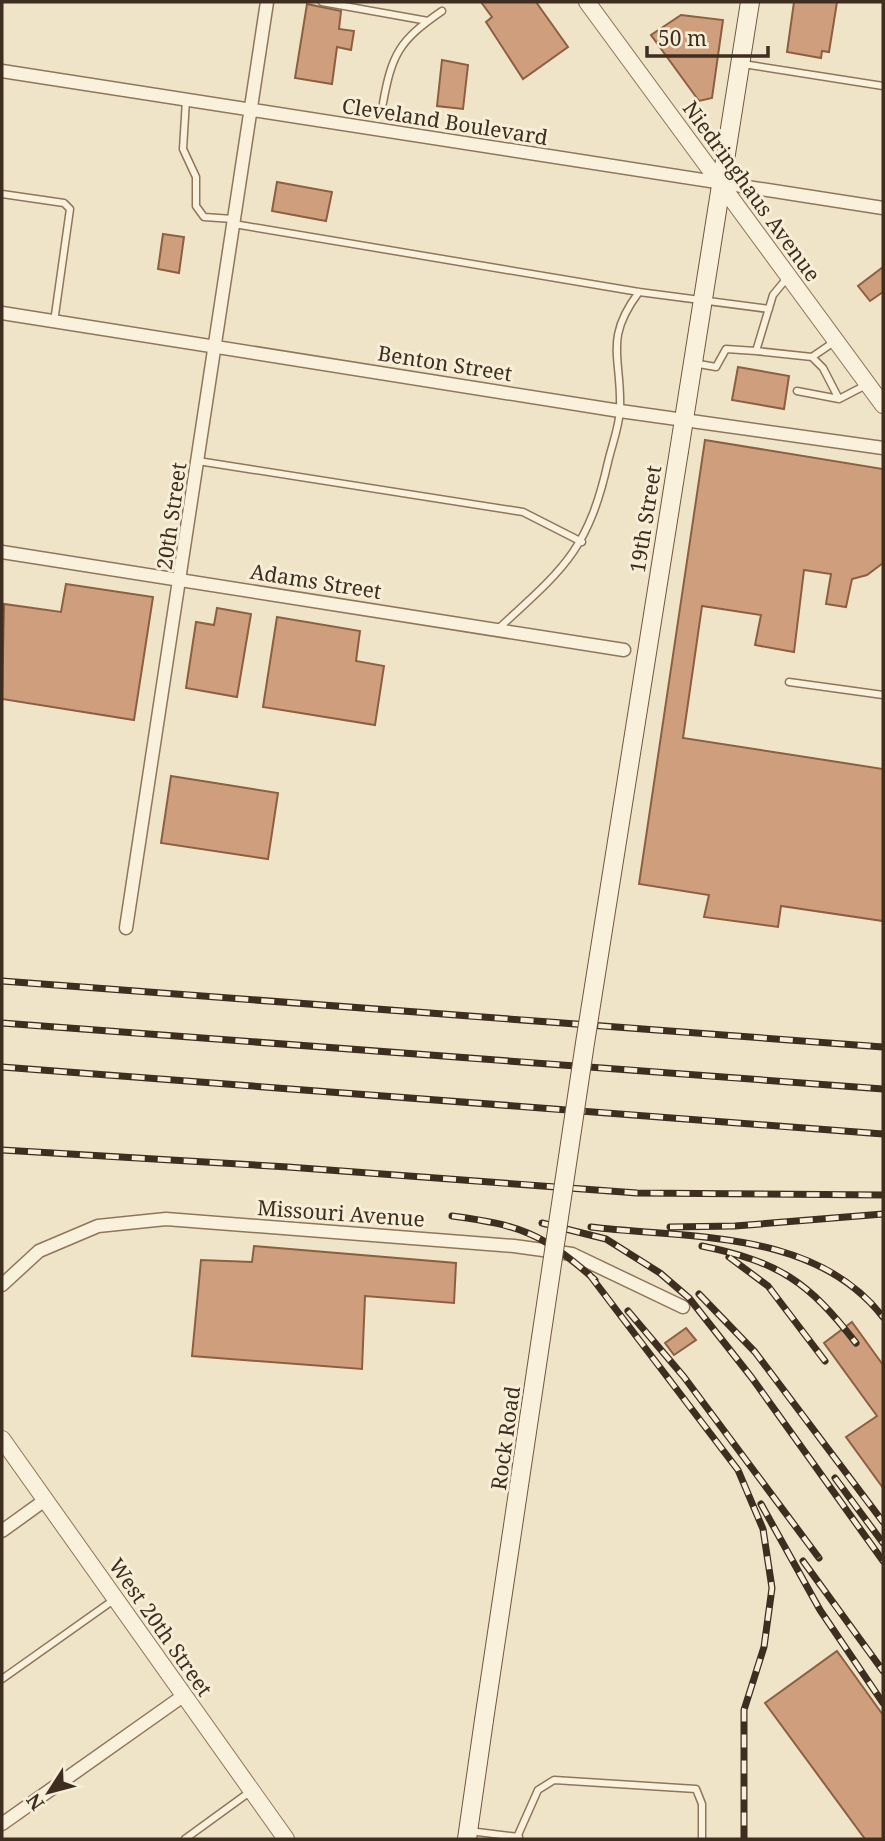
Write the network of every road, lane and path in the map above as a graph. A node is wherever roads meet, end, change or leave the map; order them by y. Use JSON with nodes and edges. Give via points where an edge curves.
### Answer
{"nodes":[{"id":1,"x":267,"y":2,"type":"edge"},
{"id":2,"x":321,"y":2,"type":"edge"},
{"id":3,"x":587,"y":2,"type":"edge"},
{"id":4,"x":750,"y":2,"type":"edge"},
{"id":5,"x":442,"y":10,"type":"dead end"},
{"id":6,"x":428,"y":20,"type":"junction"},
{"id":7,"x":740,"y":64,"type":"junction"},
{"id":8,"x":2,"y":71,"type":"edge"},
{"id":9,"x":883,"y":86,"type":"edge"},
{"id":10,"x":186,"y":100,"type":"junction"},
{"id":11,"x":383,"y":103,"type":"dead end"},
{"id":12,"x":251,"y":110,"type":"junction"},
{"id":13,"x":720,"y":183,"type":"junction"},
{"id":14,"x":2,"y":194,"type":"edge"},
{"id":15,"x":883,"y":208,"type":"edge"},
{"id":16,"x":235,"y":222,"type":"junction"},
{"id":17,"x":789,"y":277,"type":"junction"},
{"id":18,"x":639,"y":292,"type":"junction"},
{"id":19,"x":702,"y":301,"type":"junction"},
{"id":20,"x":769,"y":309,"type":"junction"},
{"id":21,"x":2,"y":313,"type":"edge"},
{"id":22,"x":54,"y":321,"type":"junction"},
{"id":23,"x":836,"y":341,"type":"junction"},
{"id":24,"x":216,"y":347,"type":"junction"},
{"id":25,"x":756,"y":351,"type":"junction"},
{"id":26,"x":812,"y":357,"type":"junction"},
{"id":27,"x":692,"y":363,"type":"junction"},
{"id":28,"x":868,"y":384,"type":"junction"},
{"id":29,"x":797,"y":391,"type":"dead end"},
{"id":30,"x":839,"y":398,"type":"junction"},
{"id":31,"x":883,"y":405,"type":"edge"},
{"id":32,"x":620,"y":411,"type":"junction"},
{"id":33,"x":684,"y":419,"type":"junction"},
{"id":34,"x":883,"y":448,"type":"edge"},
{"id":35,"x":198,"y":461,"type":"junction"},
{"id":36,"x":582,"y":542,"type":"junction"},
{"id":37,"x":2,"y":552,"type":"edge"},
{"id":38,"x":181,"y":579,"type":"junction"},
{"id":39,"x":498,"y":630,"type":"junction"},
{"id":40,"x":624,"y":650,"type":"dead end"},
{"id":41,"x":789,"y":682,"type":"dead end"},
{"id":42,"x":883,"y":695,"type":"edge"},
{"id":43,"x":126,"y":928,"type":"dead end"},
{"id":44,"x":585,"y":1043,"type":"joint"},
{"id":45,"x":2,"y":1285,"type":"edge"},
{"id":46,"x":683,"y":1307,"type":"dead end"},
{"id":47,"x":2,"y":1439,"type":"edge"},
{"id":48,"x":46,"y":1500,"type":"junction"},
{"id":49,"x":2,"y":1531,"type":"edge"},
{"id":50,"x":115,"y":1599,"type":"junction"},
{"id":51,"x":2,"y":1679,"type":"edge"},
{"id":52,"x":183,"y":1696,"type":"junction"},
{"id":53,"x":251,"y":1791,"type":"junction"},
{"id":54,"x":2,"y":1824,"type":"edge"},
{"id":55,"x":467,"y":1835,"type":"edge"},
{"id":56,"x":519,"y":1837,"type":"edge"},
{"id":57,"x":184,"y":1839,"type":"edge"},
{"id":58,"x":286,"y":1839,"type":"edge"},
{"id":59,"x":702,"y":1839,"type":"edge"}],
"edges":[{"from":1,"to":12,"type":"street","name":"20th Street"},
{"from":2,"to":6,"type":"lane"},
{"from":3,"to":13,"type":"street","name":"Niedringhaus Avenue"},
{"from":4,"to":7,"type":"main road","name":"19th Street"},
{"from":5,"to":6,"type":"lane"},
{"from":6,"to":11,"type":"lane","via":[[398,47]]},
{"from":7,"to":9,"type":"lane"},
{"from":7,"to":13,"type":"main road","name":"19th Street"},
{"from":8,"to":10,"type":"street","name":"Cleveland Boulevard"},
{"from":10,"to":12,"type":"street","name":"Cleveland Boulevard"},
{"from":10,"to":16,"type":"lane","via":[[183,149],[196,177],[196,206],[204,217]]},
{"from":12,"to":13,"type":"street","name":"Cleveland Boulevard"},
{"from":12,"to":16,"type":"street","name":"20th Street"},
{"from":13,"to":15,"type":"street","name":"Cleveland Boulevard"},
{"from":13,"to":17,"type":"street","name":"Niedringhaus Avenue"},
{"from":13,"to":19,"type":"main road","name":"19th Street"},
{"from":14,"to":22,"type":"lane","via":[[64,203],[70,209]]},
{"from":16,"to":18,"type":"lane"},
{"from":16,"to":24,"type":"street","name":"20th Street"},
{"from":17,"to":20,"type":"lane"},
{"from":17,"to":23,"type":"street","name":"Niedringhaus Avenue"},
{"from":18,"to":19,"type":"lane"},
{"from":18,"to":32,"type":"lane","via":[[624,312],[615,340]]},
{"from":19,"to":20,"type":"lane"},
{"from":19,"to":27,"type":"main road","name":"19th Street"},
{"from":20,"to":25,"type":"lane"},
{"from":21,"to":22,"type":"street","name":"Benton Street"},
{"from":22,"to":24,"type":"street","name":"Benton Street"},
{"from":23,"to":26,"type":"lane"},
{"from":23,"to":28,"type":"street","name":"Niedringhaus Avenue"},
{"from":24,"to":32,"type":"street","name":"Benton Street"},
{"from":24,"to":35,"type":"street","name":"20th Street"},
{"from":25,"to":26,"type":"lane"},
{"from":25,"to":27,"type":"lane","via":[[726,349],[716,367]]},
{"from":26,"to":30,"type":"lane"},
{"from":27,"to":33,"type":"main road","name":"19th Street"},
{"from":28,"to":30,"type":"lane"},
{"from":28,"to":31,"type":"street","name":"Niedringhaus Avenue"},
{"from":29,"to":30,"type":"lane"},
{"from":32,"to":33,"type":"street","name":"Benton Street"},
{"from":32,"to":36,"type":"lane","via":[[596,509]]},
{"from":33,"to":34,"type":"street","name":"Benton Street"},
{"from":33,"to":44,"type":"main road","name":"19th Street","bridge":true},
{"from":35,"to":36,"type":"lane","via":[[523,512]]},
{"from":35,"to":38,"type":"street","name":"20th Street"},
{"from":36,"to":39,"type":"lane","via":[[563,568]]},
{"from":37,"to":38,"type":"street","name":"Adams Street"},
{"from":38,"to":39,"type":"street","name":"Adams Street"},
{"from":38,"to":43,"type":"street","name":"20th Street"},
{"from":39,"to":40,"type":"street","name":"Adams Street"},
{"from":41,"to":42,"type":"lane"},
{"from":44,"to":55,"type":"main road","name":"Rock Road","bridge":true},
{"from":45,"to":46,"type":"street","name":"Missouri Avenue","via":[[39,1251],[98,1226],[166,1219],[572,1254]]},
{"from":47,"to":48,"type":"street","name":"West 20th Street"},
{"from":48,"to":49,"type":"street"},
{"from":48,"to":50,"type":"street","name":"West 20th Street"},
{"from":50,"to":51,"type":"lane"},
{"from":50,"to":52,"type":"street","name":"West 20th Street"},
{"from":52,"to":53,"type":"street","name":"West 20th Street"},
{"from":52,"to":54,"type":"street"},
{"from":53,"to":57,"type":"lane"},
{"from":53,"to":58,"type":"street","name":"West 20th Street"},
{"from":55,"to":56,"type":"lane"},
{"from":56,"to":59,"type":"lane","via":[[538,1790],[554,1780],[696,1789],[702,1804]]}]}
